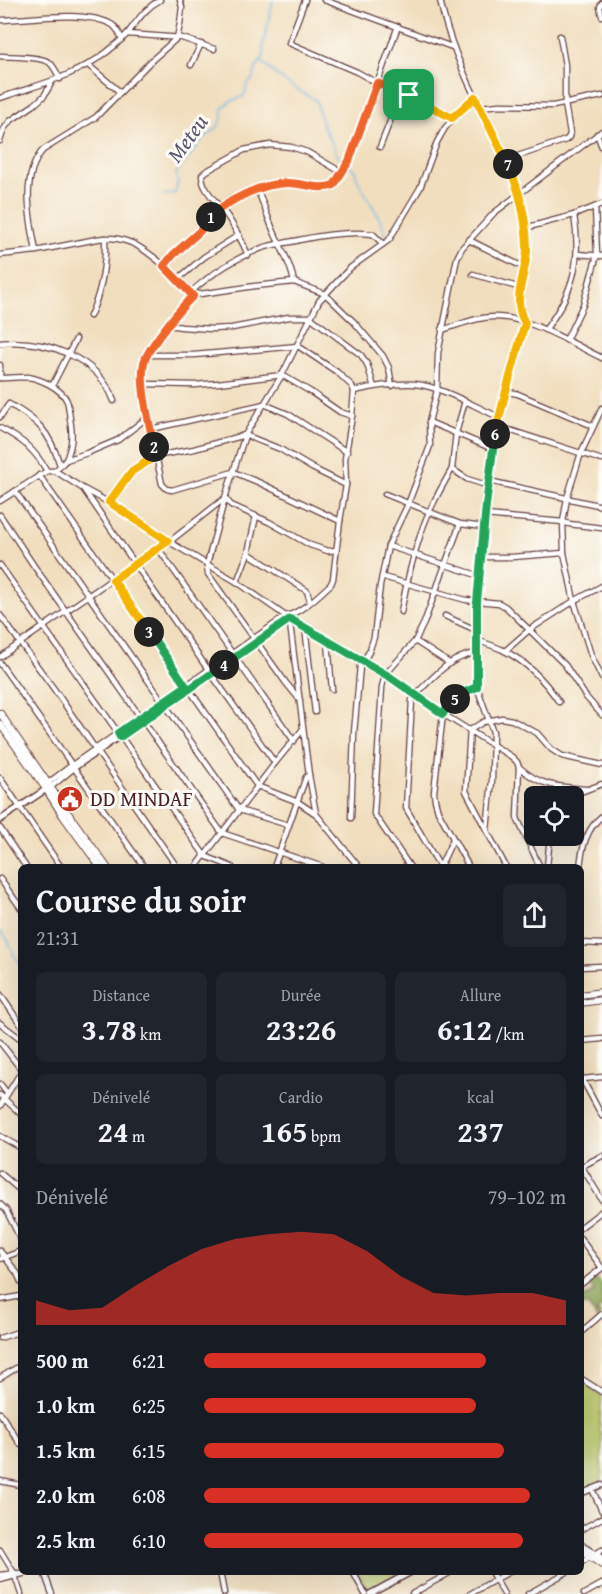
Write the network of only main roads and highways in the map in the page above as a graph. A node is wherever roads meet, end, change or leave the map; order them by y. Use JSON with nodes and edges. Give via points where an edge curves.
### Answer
{"nodes":[{"id":1,"x":0,"y":714,"type":"edge"},
{"id":2,"x":0,"y":724,"type":"edge"},
{"id":3,"x":14,"y":738,"type":"junction"},
{"id":4,"x":48,"y":786,"type":"junction"},
{"id":5,"x":0,"y":818,"type":"edge"},
{"id":6,"x":72,"y":824,"type":"junction"},
{"id":7,"x":98,"y":864,"type":"edge"},
{"id":8,"x":105,"y":864,"type":"edge"},
{"id":9,"x":602,"y":992,"type":"edge"},
{"id":10,"x":584,"y":995,"type":"edge"},
{"id":11,"x":602,"y":1000,"type":"edge"},
{"id":12,"x":584,"y":1003,"type":"edge"},
{"id":13,"x":584,"y":1548,"type":"edge"},
{"id":14,"x":584,"y":1552,"type":"edge"},
{"id":15,"x":592,"y":1555,"type":"junction"},
{"id":16,"x":602,"y":1558,"type":"edge"},
{"id":17,"x":602,"y":1565,"type":"edge"},
{"id":18,"x":405,"y":1575,"type":"edge"},
{"id":19,"x":370,"y":1594,"type":"edge"}],
"edges":[{"from":1,"to":3,"type":"highway"},
{"from":2,"to":3,"type":"highway"},
{"from":3,"to":4,"type":"highway"},
{"from":4,"to":5,"type":"main road"},
{"from":4,"to":6,"type":"highway"},
{"from":6,"to":7,"type":"highway"},
{"from":6,"to":8,"type":"highway"},
{"from":9,"to":10,"type":"highway"},
{"from":11,"to":12,"type":"highway"},
{"from":13,"to":15,"type":"highway"},
{"from":14,"to":15,"type":"highway"},
{"from":15,"to":16,"type":"highway"},
{"from":15,"to":17,"type":"highway"},
{"from":18,"to":19,"type":"main road"}]}
